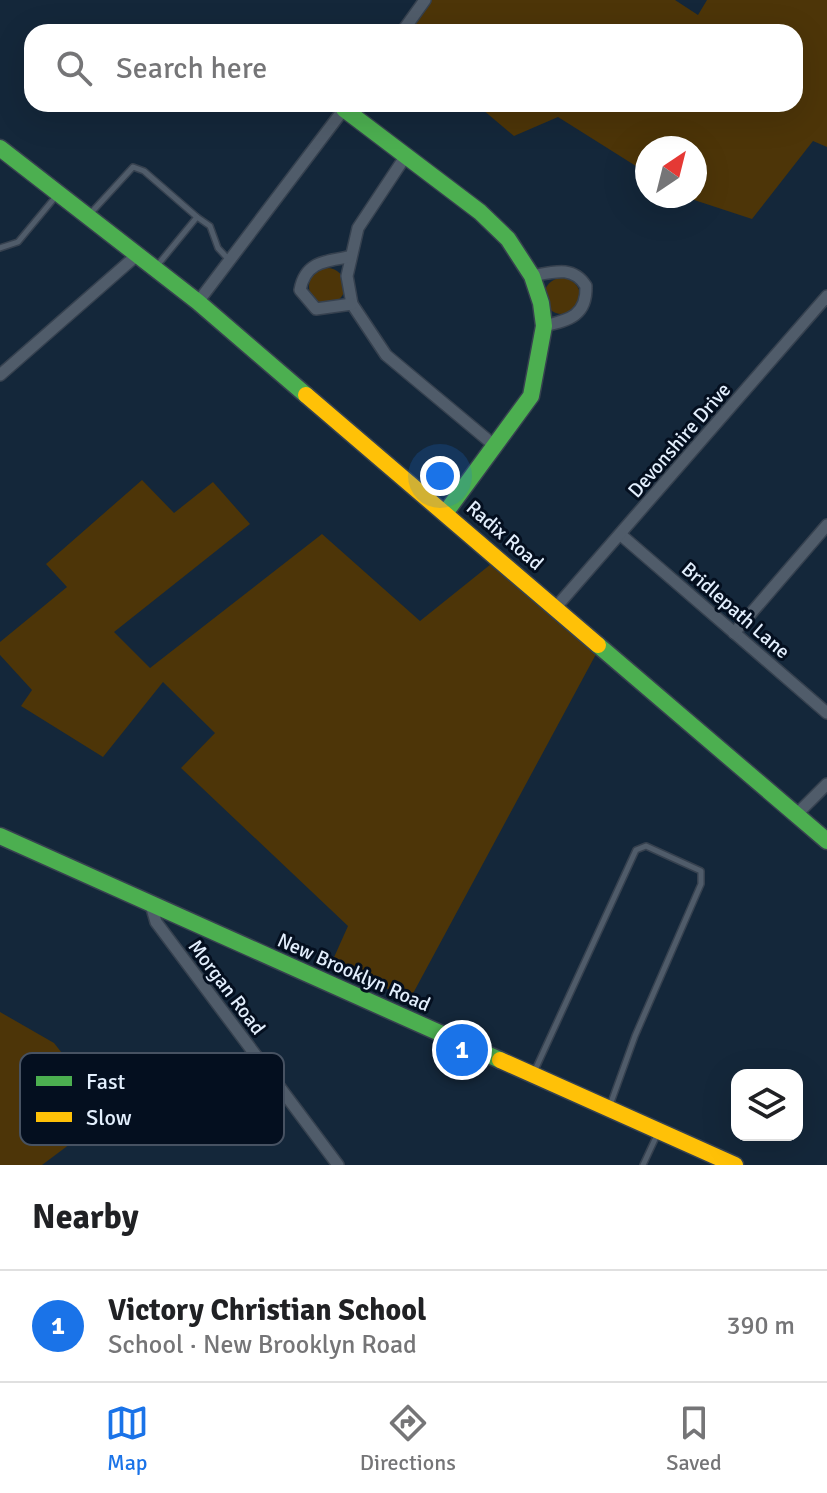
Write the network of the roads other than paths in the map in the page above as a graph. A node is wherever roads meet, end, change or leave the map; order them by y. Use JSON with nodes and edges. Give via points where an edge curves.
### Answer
{"nodes":[{"id":1,"x":425,"y":0,"type":"edge"},
{"id":2,"x":408,"y":24,"type":"edge"},
{"id":3,"x":342,"y":112,"type":"edge"},
{"id":4,"x":353,"y":112,"type":"edge"},
{"id":5,"x":0,"y":148,"type":"edge"},
{"id":6,"x":405,"y":157,"type":"junction"},
{"id":7,"x":57,"y":194,"type":"junction"},
{"id":8,"x":197,"y":217,"type":"junction"},
{"id":9,"x":87,"y":218,"type":"junction"},
{"id":10,"x":0,"y":248,"type":"edge"},
{"id":11,"x":137,"y":255,"type":"junction"},
{"id":12,"x":349,"y":257,"type":"junction"},
{"id":13,"x":231,"y":262,"type":"junction"},
{"id":14,"x":154,"y":269,"type":"junction"},
{"id":15,"x":532,"y":276,"type":"junction"},
{"id":16,"x":827,"y":296,"type":"edge"},
{"id":17,"x":198,"y":302,"type":"junction"},
{"id":18,"x":352,"y":304,"type":"junction"},
{"id":19,"x":544,"y":326,"type":"junction"},
{"id":20,"x":0,"y":375,"type":"edge"},
{"id":21,"x":495,"y":446,"type":"junction"},
{"id":22,"x":446,"y":512,"type":"junction"},
{"id":23,"x":827,"y":525,"type":"edge"},
{"id":24,"x":621,"y":535,"type":"junction"},
{"id":25,"x":557,"y":606,"type":"junction"},
{"id":26,"x":734,"y":633,"type":"junction"},
{"id":27,"x":827,"y":713,"type":"edge"},
{"id":28,"x":827,"y":784,"type":"edge"},
{"id":29,"x":797,"y":814,"type":"junction"},
{"id":30,"x":0,"y":836,"type":"edge"},
{"id":31,"x":827,"y":841,"type":"edge"},
{"id":32,"x":151,"y":905,"type":"junction"},
{"id":33,"x":254,"y":1053,"type":"edge"},
{"id":34,"x":533,"y":1075,"type":"junction"},
{"id":35,"x":284,"y":1093,"type":"edge"},
{"id":36,"x":609,"y":1109,"type":"junction"},
{"id":37,"x":659,"y":1131,"type":"junction"},
{"id":38,"x":338,"y":1165,"type":"edge"},
{"id":39,"x":643,"y":1165,"type":"edge"},
{"id":40,"x":735,"y":1165,"type":"edge"}],
"edges":[{"from":1,"to":2,"type":"street"},
{"from":3,"to":13,"type":"street"},
{"from":4,"to":6,"type":"street"},
{"from":5,"to":7,"type":"street","name":"Radix Road"},
{"from":6,"to":12,"type":"street","via":[[366,212]]},
{"from":6,"to":15,"type":"street","via":[[480,212],[508,239]]},
{"from":7,"to":9,"type":"street","name":"Radix Road"},
{"from":7,"to":10,"type":"lane","via":[[18,242]]},
{"from":8,"to":9,"type":"lane","via":[[133,167]]},
{"from":8,"to":13,"type":"lane","via":[[210,226],[218,248]]},
{"from":8,"to":14,"type":"lane"},
{"from":9,"to":11,"type":"street","name":"Radix Road"},
{"from":11,"to":14,"type":"street","name":"Radix Road"},
{"from":11,"to":20,"type":"street"},
{"from":12,"to":18,"type":"street"},
{"from":12,"to":18,"type":"street","via":[[316,263],[306,272],[300,290],[316,309]]},
{"from":13,"to":17,"type":"street"},
{"from":14,"to":17,"type":"street","name":"Radix Road"},
{"from":15,"to":19,"type":"street"},
{"from":15,"to":19,"type":"street","via":[[573,272],[586,286],[583,309],[572,320]]},
{"from":16,"to":24,"type":"street","name":"Devonshire Drive"},
{"from":17,"to":22,"type":"street","name":"Radix Road"},
{"from":18,"to":21,"type":"street","via":[[386,355]]},
{"from":19,"to":21,"type":"street","via":[[531,396]]},
{"from":21,"to":22,"type":"street"},
{"from":22,"to":25,"type":"street","name":"Radix Road"},
{"from":23,"to":26,"type":"street"},
{"from":24,"to":25,"type":"street","name":"Devonshire Drive"},
{"from":24,"to":26,"type":"street","name":"Bridlepath Lane"},
{"from":25,"to":29,"type":"street","name":"Radix Road"},
{"from":26,"to":27,"type":"street","name":"Bridlepath Lane"},
{"from":28,"to":29,"type":"street"},
{"from":29,"to":31,"type":"street","name":"Radix Road"},
{"from":30,"to":32,"type":"street","name":"New Brooklyn Road"},
{"from":32,"to":33,"type":"street","name":"Morgan Road","via":[[156,922]]},
{"from":32,"to":34,"type":"street","name":"New Brooklyn Road"},
{"from":34,"to":36,"type":"street","name":"New Brooklyn Road"},
{"from":34,"to":36,"type":"lane","via":[[636,850],[646,846],[690,865],[701,871],[701,884]]},
{"from":35,"to":38,"type":"street","name":"Morgan Road"},
{"from":36,"to":37,"type":"street","name":"New Brooklyn Road"},
{"from":37,"to":39,"type":"lane"},
{"from":37,"to":40,"type":"street","name":"New Brooklyn Road"}]}
